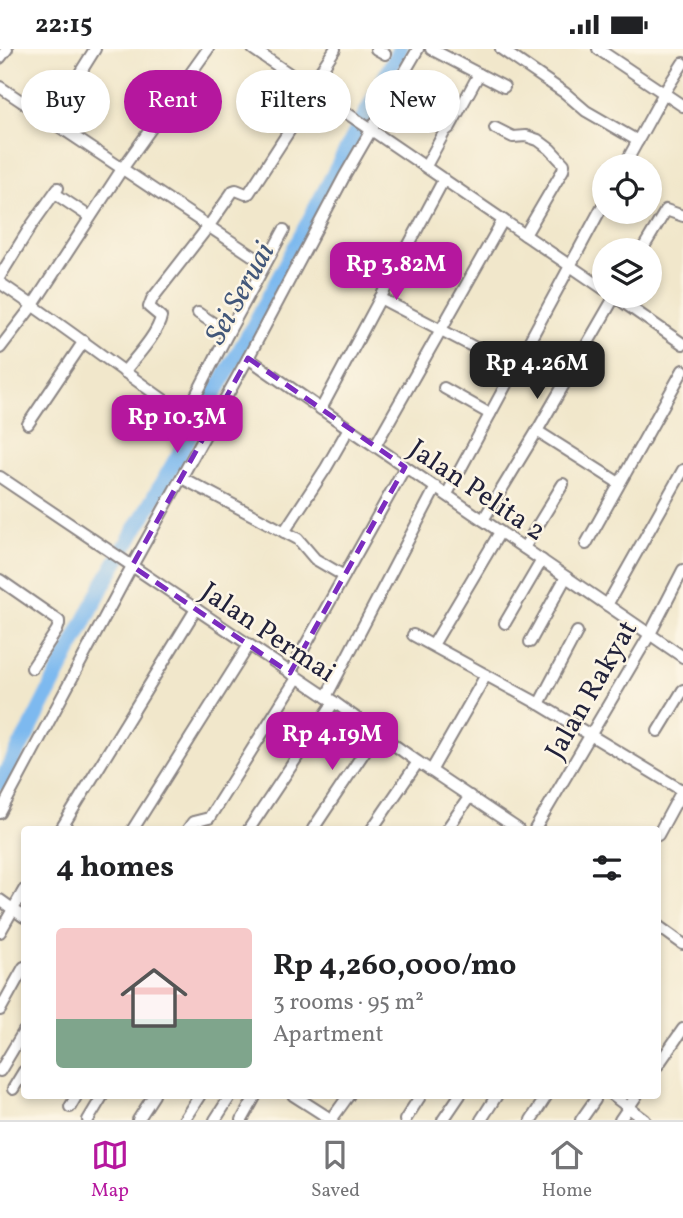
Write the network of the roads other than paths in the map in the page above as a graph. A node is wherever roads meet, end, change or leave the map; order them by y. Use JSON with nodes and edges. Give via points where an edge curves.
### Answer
{"nodes":[{"id":1,"x":7,"y":49,"type":"edge"},
{"id":2,"x":95,"y":49,"type":"edge"},
{"id":3,"x":208,"y":49,"type":"edge"},
{"id":4,"x":253,"y":49,"type":"edge"},
{"id":5,"x":335,"y":49,"type":"edge"},
{"id":6,"x":418,"y":49,"type":"edge"},
{"id":7,"x":431,"y":49,"type":"edge"},
{"id":8,"x":501,"y":49,"type":"edge"},
{"id":9,"x":598,"y":49,"type":"edge"},
{"id":10,"x":0,"y":58,"type":"edge"},
{"id":11,"x":683,"y":63,"type":"edge"},
{"id":12,"x":82,"y":70,"type":"edge"},
{"id":13,"x":284,"y":70,"type":"edge"},
{"id":14,"x":323,"y":70,"type":"edge"},
{"id":15,"x":406,"y":70,"type":"edge"},
{"id":16,"x":479,"y":74,"type":"junction"},
{"id":17,"x":0,"y":87,"type":"edge"},
{"id":18,"x":505,"y":87,"type":"dead end"},
{"id":19,"x":664,"y":93,"type":"junction"},
{"id":20,"x":21,"y":101,"type":"edge"},
{"id":21,"x":683,"y":106,"type":"edge"},
{"id":22,"x":495,"y":128,"type":"dead end"},
{"id":23,"x":68,"y":133,"type":"edge"},
{"id":24,"x":285,"y":133,"type":"edge"},
{"id":25,"x":369,"y":133,"type":"edge"},
{"id":26,"x":376,"y":133,"type":"edge"},
{"id":27,"x":638,"y":141,"type":"junction"},
{"id":28,"x":631,"y":154,"type":"edge"},
{"id":29,"x":426,"y":166,"type":"junction"},
{"id":30,"x":122,"y":169,"type":"junction"},
{"id":31,"x":444,"y":179,"type":"junction"},
{"id":32,"x":683,"y":216,"type":"edge"},
{"id":33,"x":90,"y":217,"type":"junction"},
{"id":34,"x":503,"y":220,"type":"junction"},
{"id":35,"x":592,"y":224,"type":"edge"},
{"id":36,"x":208,"y":227,"type":"junction"},
{"id":37,"x":284,"y":230,"type":"dead end"},
{"id":38,"x":525,"y":236,"type":"junction"},
{"id":39,"x":649,"y":238,"type":"edge"},
{"id":40,"x":265,"y":264,"type":"junction"},
{"id":41,"x":569,"y":265,"type":"junction"},
{"id":42,"x":0,"y":276,"type":"edge"},
{"id":43,"x":592,"y":281,"type":"edge"},
{"id":44,"x":0,"y":283,"type":"edge"},
{"id":45,"x":380,"y":298,"type":"junction"},
{"id":46,"x":33,"y":305,"type":"junction"},
{"id":47,"x":607,"y":308,"type":"edge"},
{"id":48,"x":631,"y":308,"type":"edge"},
{"id":49,"x":198,"y":313,"type":"dead end"},
{"id":50,"x":441,"y":330,"type":"junction"},
{"id":51,"x":228,"y":333,"type":"junction"},
{"id":52,"x":84,"y":341,"type":"junction"},
{"id":53,"x":683,"y":344,"type":"edge"},
{"id":54,"x":0,"y":348,"type":"edge"},
{"id":55,"x":248,"y":358,"type":"junction"},
{"id":56,"x":516,"y":369,"type":"junction"},
{"id":57,"x":683,"y":370,"type":"edge"},
{"id":58,"x":124,"y":372,"type":"junction"},
{"id":59,"x":444,"y":388,"type":"dead end"},
{"id":60,"x":321,"y":409,"type":"junction"},
{"id":61,"x":490,"y":414,"type":"junction"},
{"id":62,"x":28,"y":424,"type":"dead end"},
{"id":63,"x":349,"y":428,"type":"junction"},
{"id":64,"x":537,"y":431,"type":"junction"},
{"id":65,"x":375,"y":446,"type":"junction"},
{"id":66,"x":405,"y":467,"type":"junction"},
{"id":67,"x":683,"y":470,"type":"edge"},
{"id":68,"x":182,"y":478,"type":"junction"},
{"id":69,"x":2,"y":482,"type":"edge"},
{"id":70,"x":620,"y":483,"type":"junction"},
{"id":71,"x":563,"y":484,"type":"dead end"},
{"id":72,"x":436,"y":487,"type":"junction"},
{"id":73,"x":447,"y":494,"type":"junction"},
{"id":74,"x":483,"y":520,"type":"junction"},
{"id":75,"x":284,"y":532,"type":"junction"},
{"id":76,"x":500,"y":532,"type":"junction"},
{"id":77,"x":586,"y":544,"type":"dead end"},
{"id":78,"x":524,"y":548,"type":"junction"},
{"id":79,"x":542,"y":560,"type":"junction"},
{"id":80,"x":132,"y":566,"type":"junction"},
{"id":81,"x":683,"y":570,"type":"edge"},
{"id":82,"x":344,"y":576,"type":"junction"},
{"id":83,"x":566,"y":577,"type":"junction"},
{"id":84,"x":0,"y":580,"type":"edge"},
{"id":85,"x":607,"y":605,"type":"junction"},
{"id":86,"x":196,"y":609,"type":"junction"},
{"id":87,"x":505,"y":623,"type":"dead end"},
{"id":88,"x":577,"y":632,"type":"dead end"},
{"id":89,"x":650,"y":634,"type":"junction"},
{"id":90,"x":413,"y":635,"type":"dead end"},
{"id":91,"x":530,"y":642,"type":"dead end"},
{"id":92,"x":249,"y":645,"type":"junction"},
{"id":93,"x":433,"y":646,"type":"junction"},
{"id":94,"x":683,"y":657,"type":"edge"},
{"id":95,"x":32,"y":668,"type":"dead end"},
{"id":96,"x":293,"y":675,"type":"junction"},
{"id":97,"x":486,"y":675,"type":"junction"},
{"id":98,"x":683,"y":689,"type":"edge"},
{"id":99,"x":330,"y":699,"type":"junction"},
{"id":100,"x":539,"y":704,"type":"junction"},
{"id":101,"x":658,"y":731,"type":"dead end"},
{"id":102,"x":377,"y":733,"type":"junction"},
{"id":103,"x":590,"y":734,"type":"junction"},
{"id":104,"x":418,"y":762,"type":"junction"},
{"id":105,"x":432,"y":771,"type":"junction"},
{"id":106,"x":683,"y":790,"type":"edge"},
{"id":107,"x":470,"y":796,"type":"junction"},
{"id":108,"x":0,"y":813,"type":"edge"},
{"id":109,"x":63,"y":826,"type":"edge"},
{"id":110,"x":135,"y":826,"type":"edge"},
{"id":111,"x":191,"y":826,"type":"edge"},
{"id":112,"x":252,"y":826,"type":"edge"},
{"id":113,"x":315,"y":826,"type":"edge"},
{"id":114,"x":374,"y":826,"type":"edge"},
{"id":115,"x":449,"y":826,"type":"edge"},
{"id":116,"x":514,"y":826,"type":"edge"},
{"id":117,"x":536,"y":826,"type":"edge"},
{"id":118,"x":661,"y":830,"type":"edge"},
{"id":119,"x":21,"y":895,"type":"edge"},
{"id":120,"x":0,"y":900,"type":"edge"},
{"id":121,"x":13,"y":909,"type":"junction"},
{"id":122,"x":21,"y":915,"type":"edge"},
{"id":123,"x":661,"y":930,"type":"edge"},
{"id":124,"x":0,"y":932,"type":"edge"},
{"id":125,"x":683,"y":944,"type":"edge"},
{"id":126,"x":21,"y":972,"type":"edge"},
{"id":127,"x":0,"y":1010,"type":"edge"},
{"id":128,"x":683,"y":1029,"type":"edge"},
{"id":129,"x":21,"y":1036,"type":"edge"},
{"id":130,"x":661,"y":1061,"type":"edge"},
{"id":131,"x":0,"y":1071,"type":"edge"},
{"id":132,"x":21,"y":1076,"type":"edge"},
{"id":133,"x":13,"y":1089,"type":"dead end"},
{"id":134,"x":75,"y":1099,"type":"edge"},
{"id":135,"x":101,"y":1099,"type":"edge"},
{"id":136,"x":151,"y":1099,"type":"edge"},
{"id":137,"x":197,"y":1099,"type":"edge"},
{"id":138,"x":228,"y":1099,"type":"edge"},
{"id":139,"x":254,"y":1099,"type":"edge"},
{"id":140,"x":299,"y":1099,"type":"edge"},
{"id":141,"x":346,"y":1099,"type":"edge"},
{"id":142,"x":418,"y":1099,"type":"edge"},
{"id":143,"x":457,"y":1099,"type":"edge"},
{"id":144,"x":494,"y":1099,"type":"edge"},
{"id":145,"x":544,"y":1099,"type":"edge"},
{"id":146,"x":618,"y":1099,"type":"edge"},
{"id":147,"x":634,"y":1099,"type":"edge"},
{"id":148,"x":594,"y":1100,"type":"dead end"},
{"id":149,"x":70,"y":1107,"type":"dead end"},
{"id":150,"x":629,"y":1107,"type":"junction"},
{"id":151,"x":88,"y":1120,"type":"edge"},
{"id":152,"x":138,"y":1120,"type":"edge"},
{"id":153,"x":184,"y":1120,"type":"edge"},
{"id":154,"x":215,"y":1120,"type":"edge"},
{"id":155,"x":242,"y":1120,"type":"edge"},
{"id":156,"x":332,"y":1120,"type":"edge"},
{"id":157,"x":405,"y":1120,"type":"edge"},
{"id":158,"x":443,"y":1120,"type":"edge"},
{"id":159,"x":481,"y":1120,"type":"edge"},
{"id":160,"x":531,"y":1120,"type":"edge"},
{"id":161,"x":581,"y":1120,"type":"edge"},
{"id":162,"x":620,"y":1120,"type":"edge"},
{"id":163,"x":645,"y":1120,"type":"edge"}],
"edges":[{"from":1,"to":10,"type":"street"},
{"from":2,"to":12,"type":"street"},
{"from":3,"to":30,"type":"street"},
{"from":4,"to":13,"type":"street"},
{"from":5,"to":14,"type":"street"},
{"from":6,"to":15,"type":"street"},
{"from":7,"to":16,"type":"street"},
{"from":8,"to":27,"type":"street","via":[[586,111]]},
{"from":9,"to":19,"type":"street"},
{"from":11,"to":19,"type":"street"},
{"from":16,"to":18,"type":"street"},
{"from":16,"to":29,"type":"street"},
{"from":17,"to":20,"type":"street"},
{"from":19,"to":21,"type":"street"},
{"from":19,"to":27,"type":"street"},
{"from":22,"to":38,"type":"street","via":[[513,137],[538,140],[564,164]]},
{"from":23,"to":30,"type":"street"},
{"from":24,"to":36,"type":"street","via":[[249,193],[234,190]]},
{"from":25,"to":55,"type":"street"},
{"from":26,"to":29,"type":"street"},
{"from":27,"to":28,"type":"street"},
{"from":29,"to":31,"type":"street"},
{"from":30,"to":33,"type":"street"},
{"from":30,"to":36,"type":"street"},
{"from":31,"to":34,"type":"street"},
{"from":31,"to":45,"type":"street"},
{"from":32,"to":39,"type":"street","via":[[666,210]]},
{"from":33,"to":42,"type":"street","via":[[57,192]]},
{"from":33,"to":46,"type":"street"},
{"from":34,"to":38,"type":"street"},
{"from":34,"to":50,"type":"street"},
{"from":35,"to":41,"type":"street"},
{"from":36,"to":40,"type":"street"},
{"from":36,"to":58,"type":"street","via":[[149,302],[161,321]]},
{"from":37,"to":40,"type":"street"},
{"from":38,"to":41,"type":"street"},
{"from":40,"to":51,"type":"street"},
{"from":41,"to":43,"type":"street"},
{"from":41,"to":56,"type":"street"},
{"from":44,"to":46,"type":"street"},
{"from":45,"to":50,"type":"street"},
{"from":45,"to":60,"type":"street"},
{"from":46,"to":52,"type":"street"},
{"from":46,"to":54,"type":"street"},
{"from":47,"to":64,"type":"street"},
{"from":48,"to":53,"type":"street"},
{"from":49,"to":51,"type":"street"},
{"from":50,"to":56,"type":"street"},
{"from":50,"to":65,"type":"street"},
{"from":51,"to":58,"type":"street","via":[[187,411]]},
{"from":52,"to":58,"type":"street"},
{"from":52,"to":62,"type":"street"},
{"from":55,"to":60,"type":"street","name":"Jalan Pelita 2"},
{"from":55,"to":68,"type":"street"},
{"from":56,"to":61,"type":"street"},
{"from":57,"to":70,"type":"street"},
{"from":59,"to":61,"type":"street"},
{"from":60,"to":63,"type":"street","name":"Jalan Pelita 2"},
{"from":61,"to":73,"type":"street"},
{"from":63,"to":65,"type":"street","name":"Jalan Pelita 2"},
{"from":63,"to":75,"type":"street"},
{"from":64,"to":70,"type":"street"},
{"from":64,"to":74,"type":"street"},
{"from":65,"to":66,"type":"street","name":"Jalan Pelita 2"},
{"from":66,"to":72,"type":"street","name":"Jalan Pelita 2"},
{"from":66,"to":82,"type":"street"},
{"from":67,"to":85,"type":"street"},
{"from":68,"to":75,"type":"street"},
{"from":68,"to":80,"type":"street"},
{"from":69,"to":80,"type":"street","name":"Jalan Permai"},
{"from":70,"to":77,"type":"street"},
{"from":71,"to":78,"type":"street"},
{"from":72,"to":73,"type":"street","name":"Jalan Pelita 2"},
{"from":72,"to":99,"type":"street"},
{"from":73,"to":74,"type":"street","name":"Jalan Pelita 2"},
{"from":74,"to":76,"type":"street","name":"Jalan Pelita 2"},
{"from":75,"to":82,"type":"street"},
{"from":76,"to":78,"type":"street","name":"Jalan Pelita 2"},
{"from":76,"to":93,"type":"street"},
{"from":78,"to":79,"type":"street","name":"Jalan Pelita 2"},
{"from":79,"to":83,"type":"street","name":"Jalan Pelita 2"},
{"from":79,"to":87,"type":"street"},
{"from":80,"to":86,"type":"street","name":"Jalan Permai"},
{"from":80,"to":108,"type":"street"},
{"from":81,"to":89,"type":"street","name":"Jalan Rakyat"},
{"from":82,"to":96,"type":"street"},
{"from":83,"to":85,"type":"street","name":"Jalan Pelita 2"},
{"from":83,"to":91,"type":"street"},
{"from":84,"to":95,"type":"street","via":[[59,621]]},
{"from":85,"to":89,"type":"street","name":"Jalan Pelita 2"},
{"from":86,"to":92,"type":"street","name":"Jalan Permai"},
{"from":86,"to":109,"type":"street"},
{"from":88,"to":100,"type":"street"},
{"from":89,"to":94,"type":"street","name":"Jalan Pelita 2"},
{"from":89,"to":103,"type":"street","name":"Jalan Rakyat"},
{"from":90,"to":93,"type":"street"},
{"from":92,"to":96,"type":"street","name":"Jalan Permai"},
{"from":92,"to":110,"type":"street"},
{"from":93,"to":97,"type":"street"},
{"from":96,"to":99,"type":"street","name":"Jalan Permai"},
{"from":96,"to":111,"type":"street","via":[[209,818]]},
{"from":97,"to":100,"type":"street"},
{"from":97,"to":105,"type":"street"},
{"from":98,"to":101,"type":"street"},
{"from":99,"to":102,"type":"street","name":"Jalan Permai"},
{"from":99,"to":112,"type":"street"},
{"from":100,"to":103,"type":"street"},
{"from":102,"to":104,"type":"street","name":"Jalan Permai"},
{"from":102,"to":113,"type":"street"},
{"from":103,"to":106,"type":"street"},
{"from":103,"to":117,"type":"street","name":"Jalan Rakyat"},
{"from":104,"to":105,"type":"street","name":"Jalan Permai"},
{"from":104,"to":114,"type":"street"},
{"from":105,"to":107,"type":"street","name":"Jalan Permai"},
{"from":106,"to":118,"type":"street"},
{"from":107,"to":115,"type":"street"},
{"from":107,"to":116,"type":"street","name":"Jalan Permai"},
{"from":119,"to":121,"type":"street"},
{"from":120,"to":121,"type":"street"},
{"from":121,"to":122,"type":"street"},
{"from":121,"to":124,"type":"street"},
{"from":123,"to":125,"type":"street"},
{"from":126,"to":127,"type":"street"},
{"from":128,"to":130,"type":"street"},
{"from":129,"to":131,"type":"street"},
{"from":132,"to":133,"type":"street"},
{"from":134,"to":149,"type":"street"},
{"from":135,"to":151,"type":"street"},
{"from":136,"to":152,"type":"street"},
{"from":137,"to":153,"type":"street"},
{"from":138,"to":154,"type":"street"},
{"from":139,"to":155,"type":"street"},
{"from":140,"to":156,"type":"street"},
{"from":141,"to":156,"type":"street"},
{"from":142,"to":157,"type":"street"},
{"from":143,"to":158,"type":"street"},
{"from":144,"to":159,"type":"street"},
{"from":145,"to":160,"type":"street"},
{"from":146,"to":150,"type":"street"},
{"from":147,"to":150,"type":"street"},
{"from":148,"to":161,"type":"street"},
{"from":150,"to":162,"type":"street"},
{"from":150,"to":163,"type":"street"}]}
